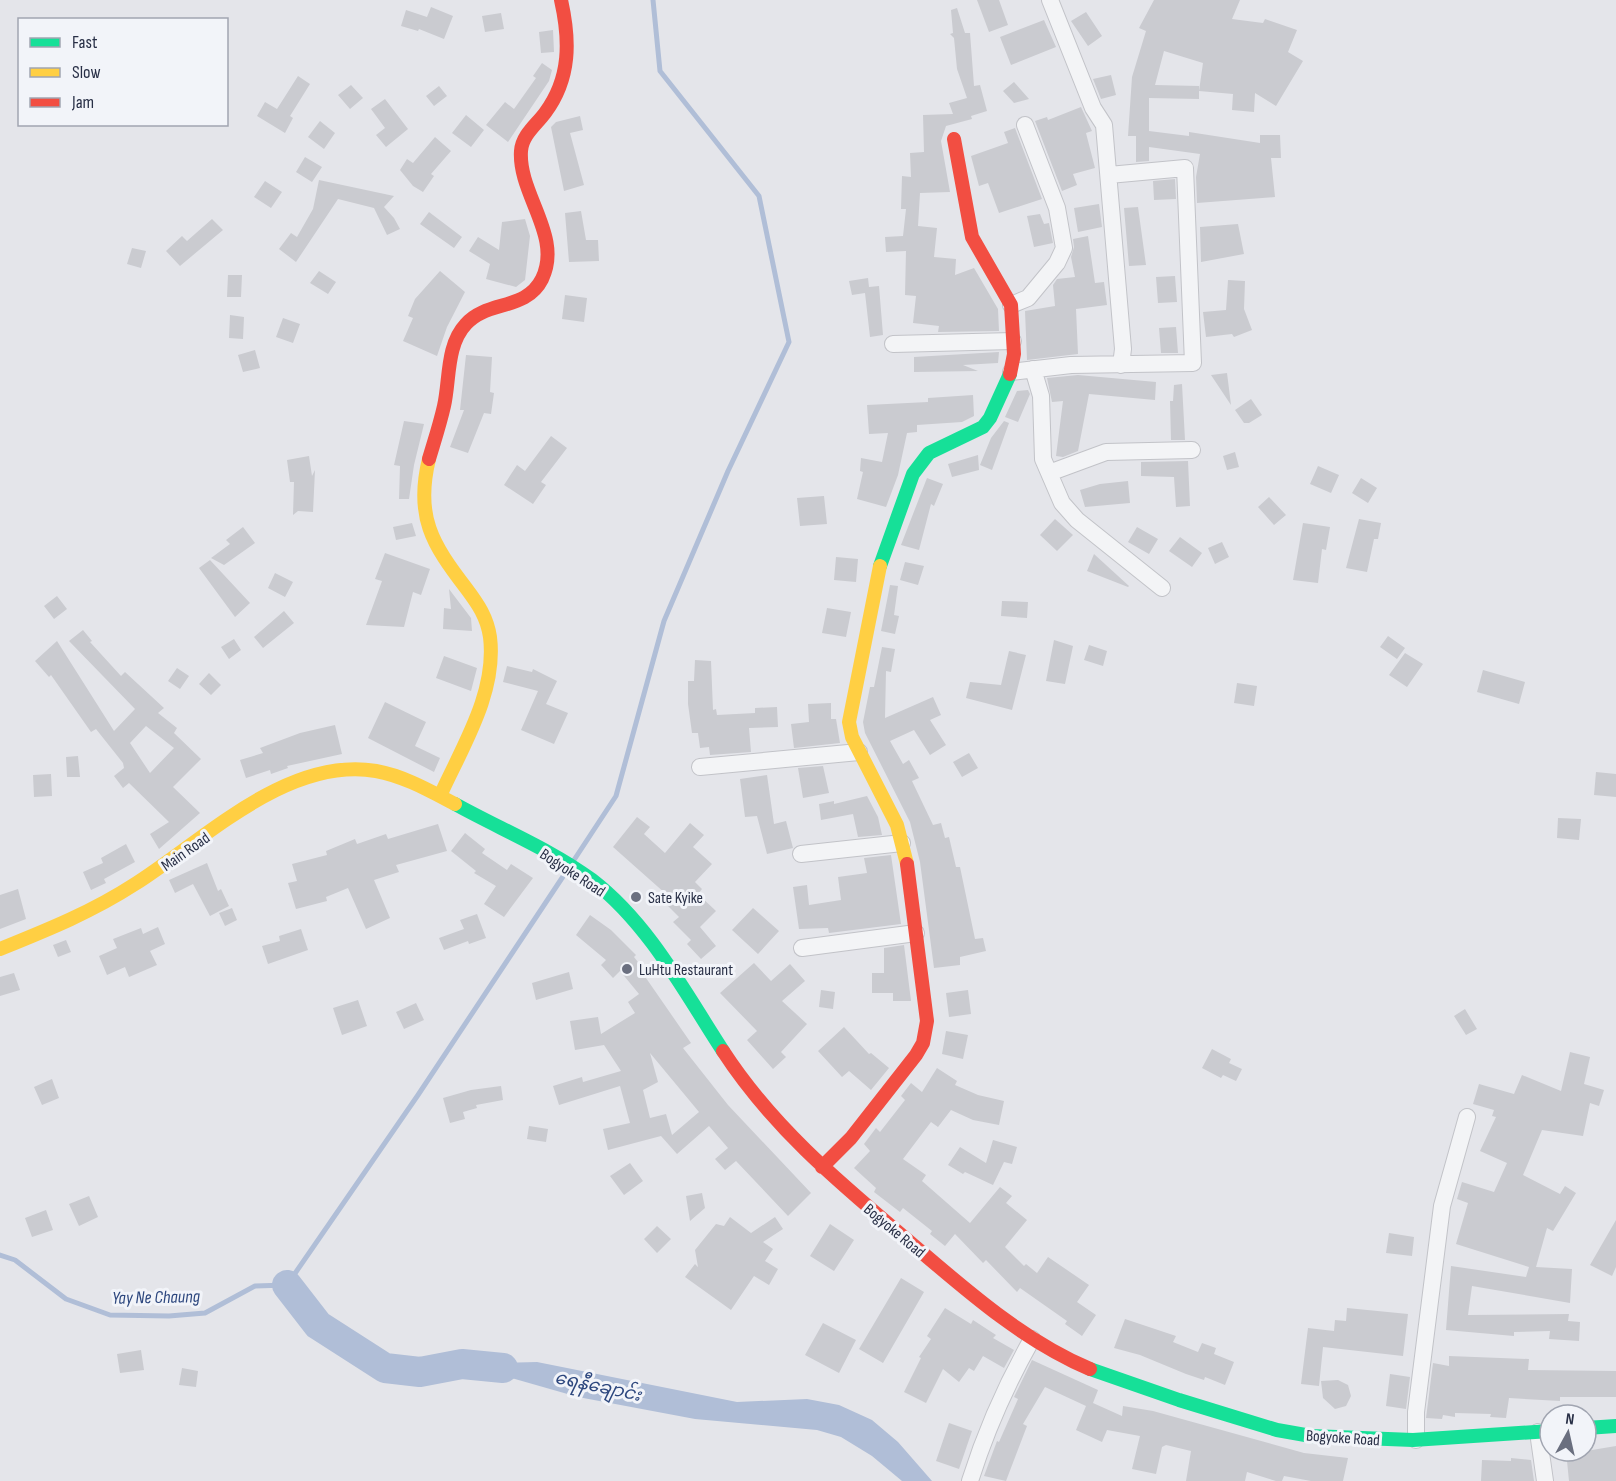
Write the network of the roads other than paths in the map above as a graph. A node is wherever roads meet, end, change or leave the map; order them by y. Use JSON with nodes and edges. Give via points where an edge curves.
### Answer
{"nodes":[{"id":1,"x":561,"y":0,"type":"edge"},
{"id":2,"x":1050,"y":0,"type":"edge"},
{"id":3,"x":1026,"y":125,"type":"dead end"},
{"id":4,"x":954,"y":139,"type":"dead end"},
{"id":5,"x":1109,"y":176,"type":"junction"},
{"id":6,"x":1011,"y":305,"type":"junction"},
{"id":7,"x":1013,"y":341,"type":"junction"},
{"id":8,"x":893,"y":344,"type":"dead end"},
{"id":9,"x":1121,"y":365,"type":"junction"},
{"id":10,"x":1033,"y":369,"type":"junction"},
{"id":11,"x":1011,"y":372,"type":"junction"},
{"id":12,"x":1192,"y":450,"type":"dead end"},
{"id":13,"x":1049,"y":473,"type":"junction"},
{"id":14,"x":1162,"y":588,"type":"dead end"},
{"id":15,"x":859,"y":752,"type":"junction"},
{"id":16,"x":700,"y":767,"type":"dead end"},
{"id":17,"x":372,"y":770,"type":"joint"},
{"id":18,"x":440,"y":796,"type":"junction"},
{"id":19,"x":902,"y":843,"type":"junction"},
{"id":20,"x":801,"y":854,"type":"dead end"},
{"id":21,"x":916,"y":933,"type":"junction"},
{"id":22,"x":802,"y":948,"type":"dead end"},
{"id":23,"x":0,"y":949,"type":"edge"},
{"id":24,"x":1467,"y":1117,"type":"dead end"},
{"id":25,"x":822,"y":1167,"type":"junction"},
{"id":26,"x":1032,"y":1339,"type":"junction"},
{"id":27,"x":1616,"y":1426,"type":"edge"},
{"id":28,"x":1598,"y":1427,"type":"edge"},
{"id":29,"x":1538,"y":1432,"type":"edge"},
{"id":30,"x":1416,"y":1440,"type":"junction"},
{"id":31,"x":1545,"y":1463,"type":"edge"},
{"id":32,"x":970,"y":1481,"type":"edge"},
{"id":33,"x":1545,"y":1481,"type":"edge"}],
"edges":[{"from":1,"to":18,"type":"street","via":[[569,42],[564,76],[548,110],[527,135],[521,153],[547,251],[544,272],[536,289],[525,298],[477,315],[460,330],[424,482],[430,538],[485,616],[491,658],[484,693]]},
{"from":2,"to":5,"type":"street","via":[[1104,125]]},
{"from":3,"to":6,"type":"street","via":[[1057,208],[1064,248],[1057,263],[1028,298]]},
{"from":4,"to":6,"type":"street","via":[[972,237]]},
{"from":5,"to":9,"type":"street","via":[[1124,349]]},
{"from":5,"to":9,"type":"street","via":[[1185,168],[1193,363]]},
{"from":6,"to":7,"type":"street"},
{"from":7,"to":8,"type":"street"},
{"from":7,"to":11,"type":"street"},
{"from":9,"to":10,"type":"street"},
{"from":10,"to":11,"type":"street"},
{"from":10,"to":13,"type":"street","via":[[1041,396],[1043,459]]},
{"from":11,"to":15,"type":"street","via":[[983,427],[929,453],[913,474],[881,560],[851,703],[850,730]]},
{"from":12,"to":13,"type":"street","via":[[1106,453]]},
{"from":13,"to":14,"type":"street","via":[[1062,503],[1077,520]]},
{"from":15,"to":16,"type":"street"},
{"from":15,"to":19,"type":"street","via":[[884,794]]},
{"from":17,"to":18,"type":"street","name":"Bogyoke Road"},
{"from":17,"to":23,"type":"street","name":"Main Road","via":[[338,771],[283,785],[109,901]]},
{"from":18,"to":25,"type":"street","name":"Bogyoke Road","via":[[580,873],[607,893],[631,917],[667,966],[748,1092]]},
{"from":19,"to":20,"type":"street"},
{"from":19,"to":21,"type":"street"},
{"from":21,"to":22,"type":"street"},
{"from":21,"to":25,"type":"street","via":[[927,1021],[923,1043],[851,1138]]},
{"from":24,"to":30,"type":"street","via":[[1442,1206],[1416,1412]]},
{"from":25,"to":26,"type":"street","name":"Bogyoke Road","via":[[939,1267]]},
{"from":26,"to":30,"type":"street","name":"Bogyoke Road","via":[[1102,1374],[1277,1430],[1336,1438]]},
{"from":26,"to":32,"type":"street","via":[[986,1430]]},
{"from":27,"to":28,"type":"street"},
{"from":29,"to":30,"type":"street","name":"Bogyoke Road"},
{"from":31,"to":33,"type":"street"}]}
